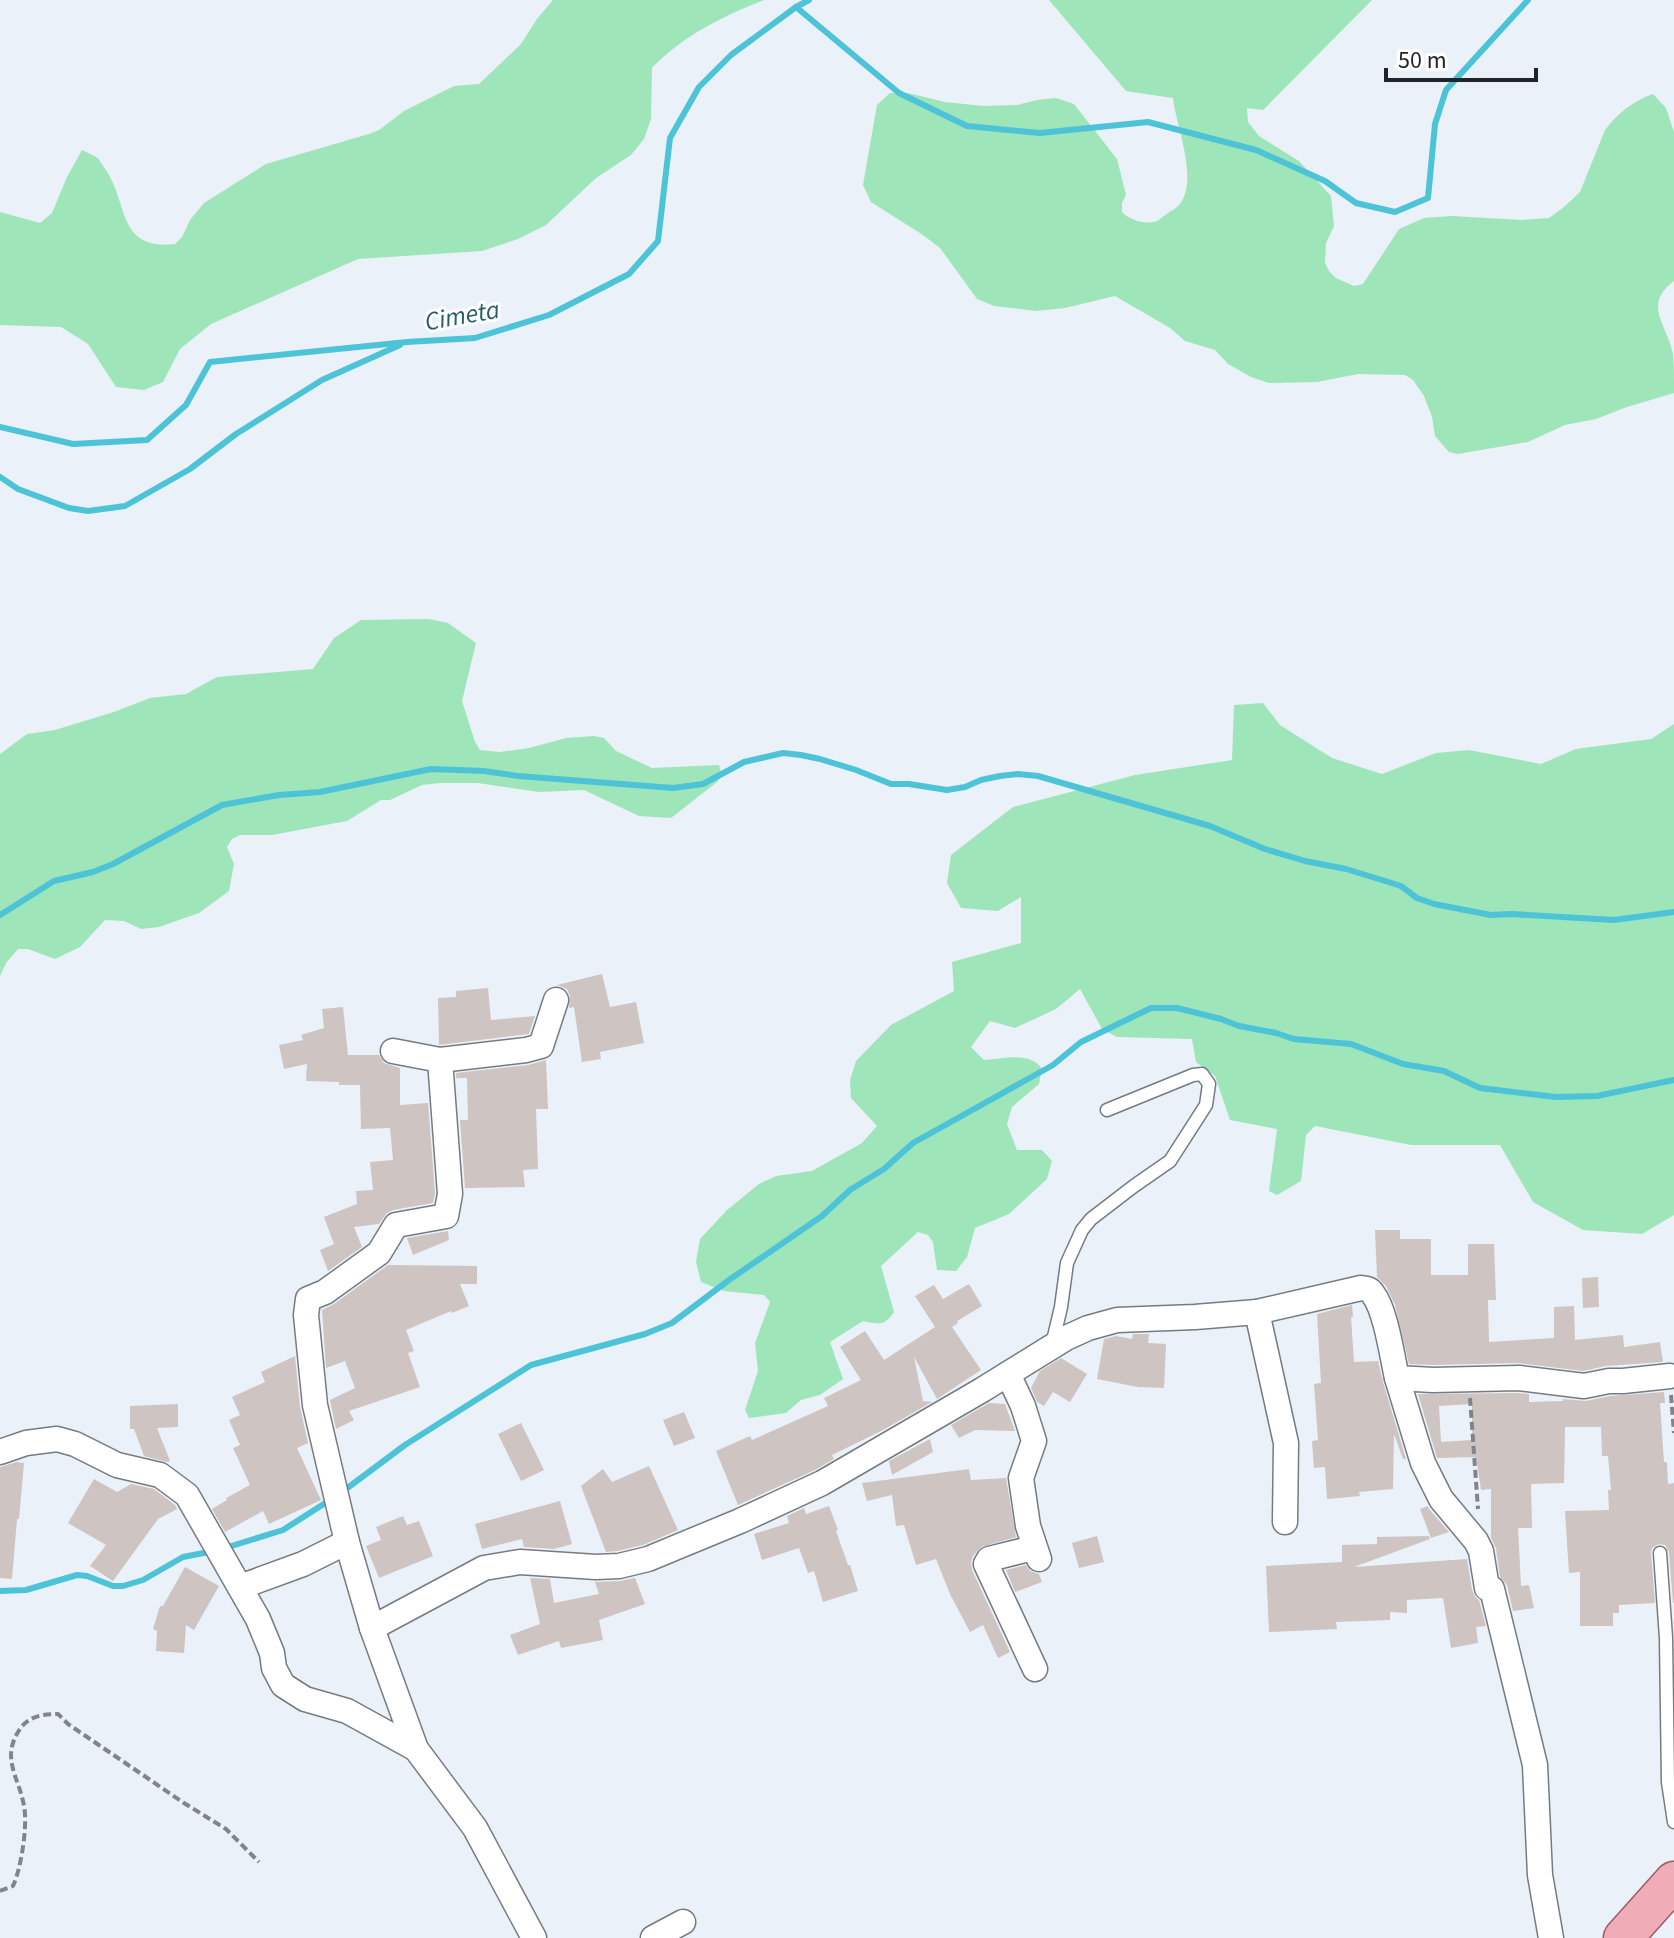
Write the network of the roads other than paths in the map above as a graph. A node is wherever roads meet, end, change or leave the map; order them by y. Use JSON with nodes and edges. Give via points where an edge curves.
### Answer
{"nodes":[{"id":1,"x":556,"y":1000,"type":"dead end"},
{"id":2,"x":393,"y":1051,"type":"dead end"},
{"id":3,"x":440,"y":1060,"type":"junction"},
{"id":4,"x":1107,"y":1110,"type":"dead end"},
{"id":5,"x":1257,"y":1312,"type":"junction"},
{"id":6,"x":1051,"y":1348,"type":"junction"},
{"id":7,"x":1008,"y":1374,"type":"junction"},
{"id":8,"x":1670,"y":1376,"type":"road end"},
{"id":9,"x":1397,"y":1378,"type":"junction"},
{"id":10,"x":0,"y":1452,"type":"edge"},
{"id":11,"x":1285,"y":1522,"type":"dead end"},
{"id":12,"x":347,"y":1542,"type":"junction"},
{"id":13,"x":1660,"y":1553,"type":"dead end"},
{"id":14,"x":240,"y":1587,"type":"junction"},
{"id":15,"x":372,"y":1628,"type":"junction"},
{"id":16,"x":1035,"y":1669,"type":"dead end"},
{"id":17,"x":416,"y":1749,"type":"junction"},
{"id":18,"x":1674,"y":1822,"type":"edge"},
{"id":19,"x":1674,"y":1881,"type":"edge"},
{"id":20,"x":683,"y":1922,"type":"dead end"},
{"id":21,"x":534,"y":1938,"type":"edge"},
{"id":22,"x":653,"y":1938,"type":"edge"},
{"id":23,"x":1551,"y":1938,"type":"edge"},
{"id":24,"x":1623,"y":1938,"type":"edge"}],
"edges":[{"from":1,"to":3,"type":"street","via":[[541,1046]]},
{"from":2,"to":3,"type":"street"},
{"from":3,"to":12,"type":"street","via":[[450,1194],[446,1216],[396,1225],[379,1253],[308,1299],[315,1405]]},
{"from":4,"to":6,"type":"lane","via":[[1193,1075],[1202,1074],[1209,1084],[1206,1105],[1170,1161],[1082,1230],[1067,1263]]},
{"from":5,"to":6,"type":"street","via":[[1117,1320]]},
{"from":5,"to":9,"type":"street","via":[[1367,1289],[1384,1318]]},
{"from":5,"to":11,"type":"street","via":[[1286,1443]]},
{"from":6,"to":7,"type":"street"},
{"from":7,"to":15,"type":"street","via":[[822,1483],[648,1559],[619,1566],[520,1562],[484,1568]]},
{"from":7,"to":16,"type":"street","via":[[1034,1441],[1021,1478],[1036,1552],[1029,1549],[986,1564]]},
{"from":8,"to":9,"type":"street","via":[[1584,1386],[1519,1378]]},
{"from":9,"to":23,"type":"street","via":[[1423,1463],[1441,1499],[1476,1541],[1487,1588],[1492,1589],[1535,1765],[1540,1875]]},
{"from":10,"to":14,"type":"street","via":[[57,1439],[117,1465],[160,1475],[187,1495]]},
{"from":12,"to":14,"type":"street"},
{"from":12,"to":15,"type":"street"},
{"from":13,"to":18,"type":"lane"},
{"from":14,"to":17,"type":"street","via":[[283,1685],[305,1699],[347,1711]]},
{"from":15,"to":17,"type":"street"},
{"from":17,"to":21,"type":"street","via":[[475,1828]]},
{"from":19,"to":24,"type":"main road"},
{"from":20,"to":22,"type":"street"}]}
